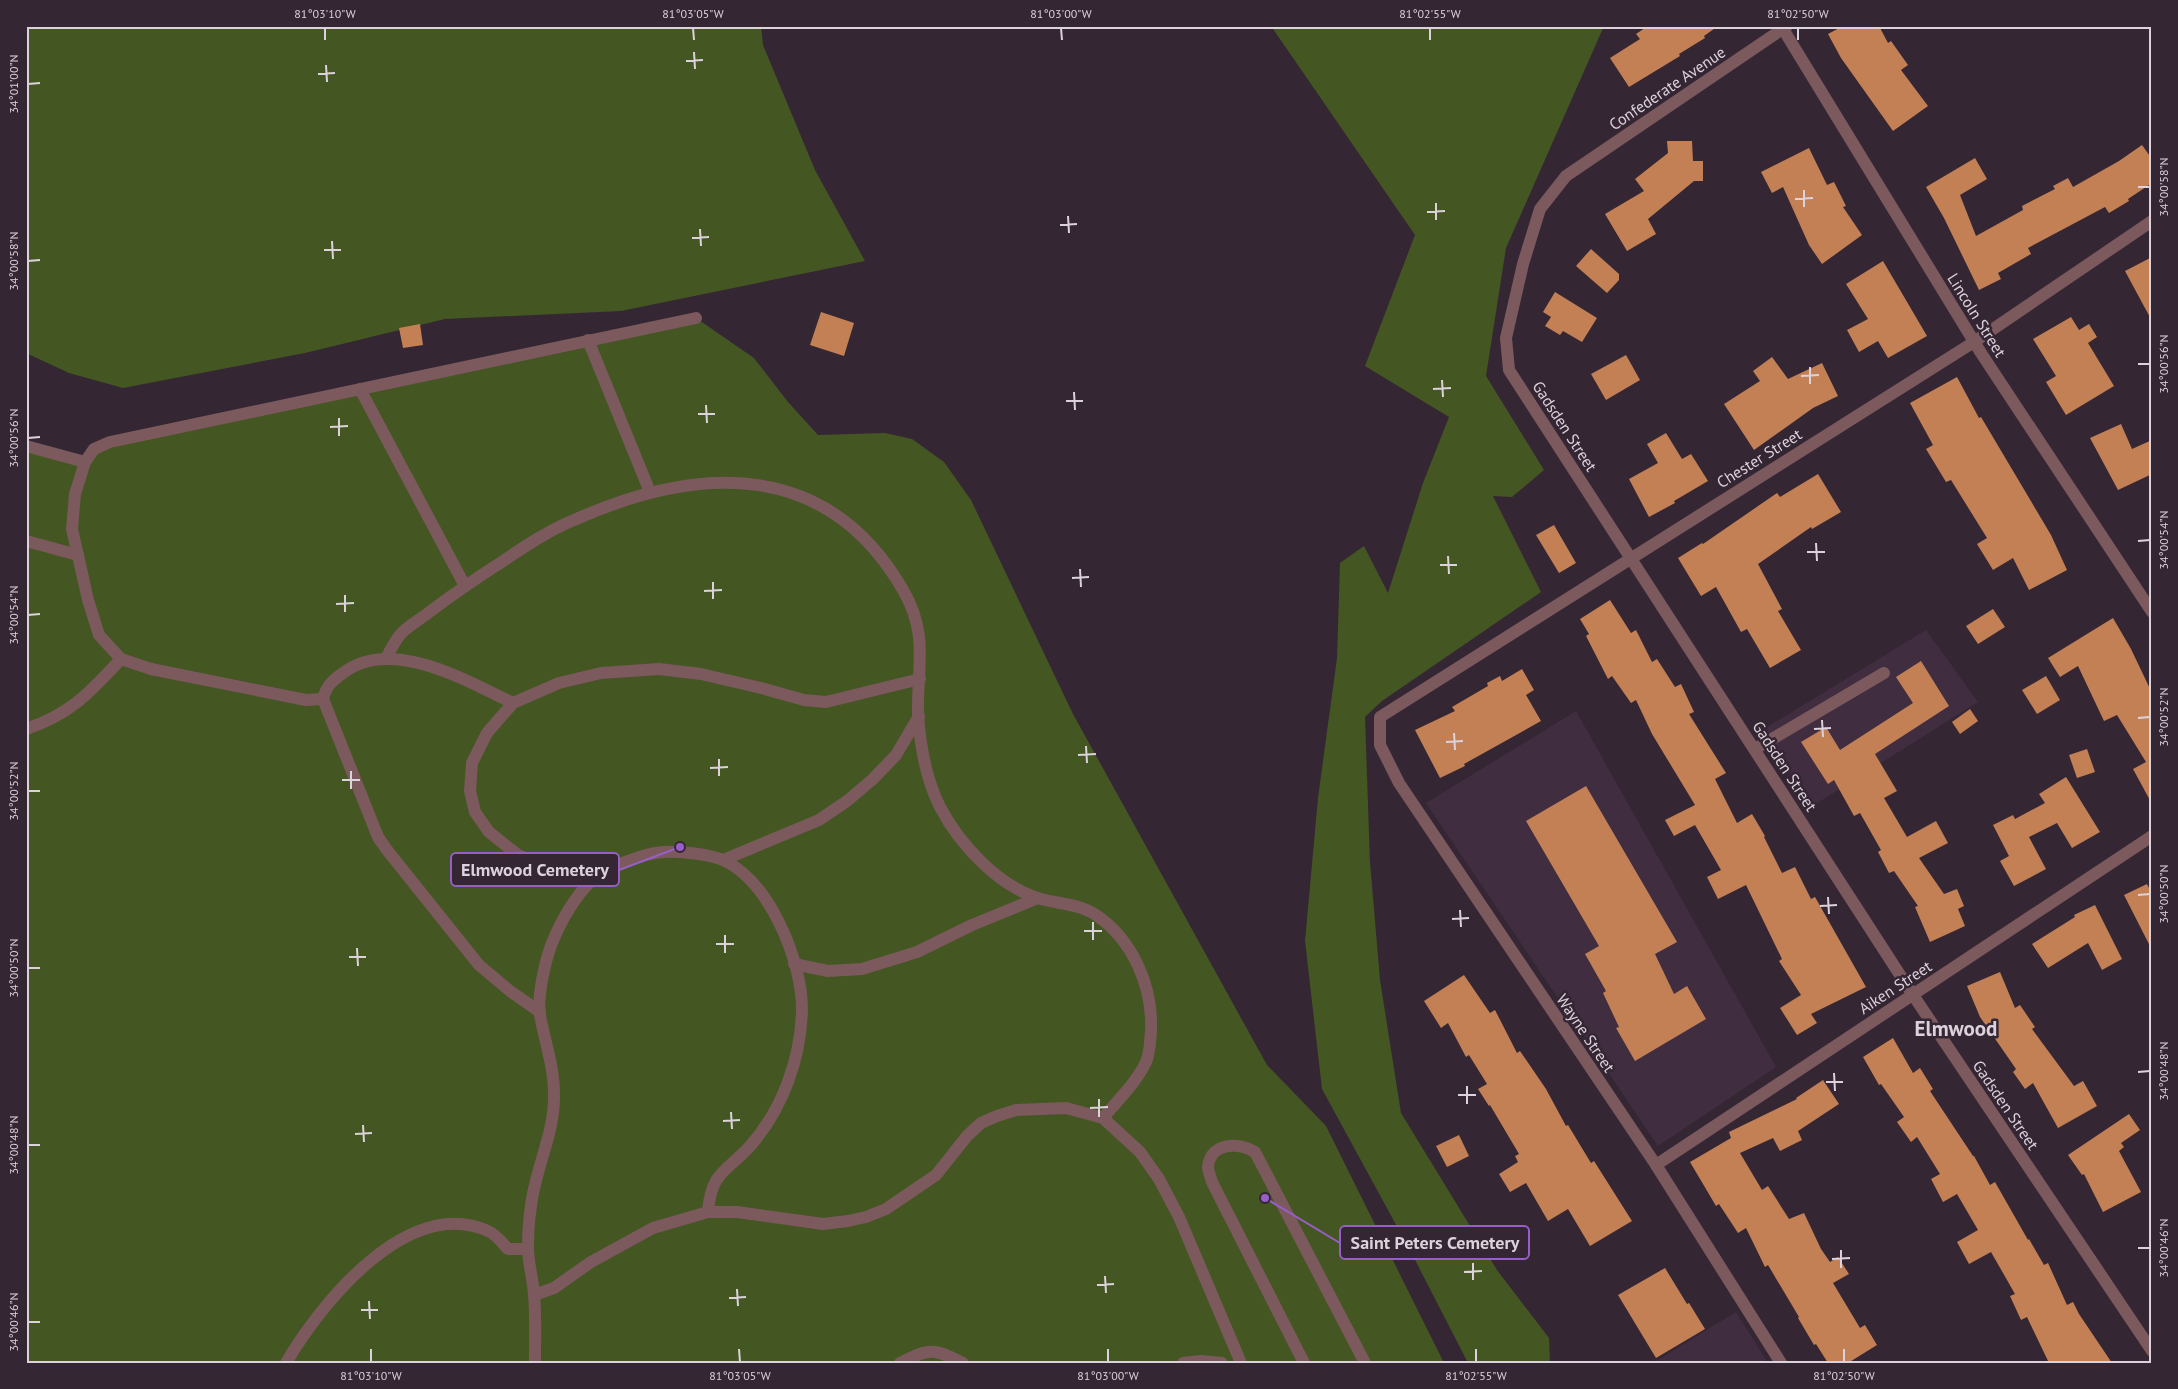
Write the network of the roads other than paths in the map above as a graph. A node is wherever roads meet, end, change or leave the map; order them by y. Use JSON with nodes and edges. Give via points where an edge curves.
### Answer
{"nodes":[{"id":1,"x":1785,"y":27,"type":"edge"},
{"id":2,"x":1566,"y":176,"type":"joint"},
{"id":3,"x":2152,"y":221,"type":"edge"},
{"id":4,"x":696,"y":318,"type":"dead end"},
{"id":5,"x":588,"y":340,"type":"junction"},
{"id":6,"x":1974,"y":342,"type":"junction"},
{"id":7,"x":360,"y":389,"type":"junction"},
{"id":8,"x":26,"y":446,"type":"edge"},
{"id":9,"x":86,"y":462,"type":"junction"},
{"id":10,"x":650,"y":492,"type":"junction"},
{"id":11,"x":26,"y":541,"type":"edge"},
{"id":12,"x":78,"y":556,"type":"junction"},
{"id":13,"x":1632,"y":557,"type":"junction"},
{"id":14,"x":465,"y":586,"type":"junction"},
{"id":15,"x":2152,"y":612,"type":"edge"},
{"id":16,"x":386,"y":658,"type":"junction"},
{"id":17,"x":121,"y":659,"type":"junction"},
{"id":18,"x":1884,"y":673,"type":"dead end"},
{"id":19,"x":920,"y":679,"type":"junction"},
{"id":20,"x":323,"y":699,"type":"junction"},
{"id":21,"x":513,"y":703,"type":"junction"},
{"id":22,"x":919,"y":716,"type":"junction"},
{"id":23,"x":1380,"y":717,"type":"joint"},
{"id":24,"x":26,"y":729,"type":"edge"},
{"id":25,"x":1755,"y":749,"type":"junction"},
{"id":26,"x":2152,"y":836,"type":"edge"},
{"id":27,"x":723,"y":860,"type":"junction"},
{"id":28,"x":592,"y":879,"type":"junction"},
{"id":29,"x":1038,"y":898,"type":"junction"},
{"id":30,"x":794,"y":964,"type":"junction"},
{"id":31,"x":1913,"y":995,"type":"junction"},
{"id":32,"x":540,"y":1012,"type":"junction"},
{"id":33,"x":1103,"y":1118,"type":"junction"},
{"id":34,"x":1656,"y":1165,"type":"junction"},
{"id":35,"x":708,"y":1212,"type":"junction"},
{"id":36,"x":528,"y":1249,"type":"junction"},
{"id":37,"x":534,"y":1295,"type":"junction"},
{"id":38,"x":2152,"y":1351,"type":"edge"},
{"id":39,"x":286,"y":1363,"type":"edge"},
{"id":40,"x":535,"y":1363,"type":"edge"},
{"id":41,"x":900,"y":1363,"type":"edge"},
{"id":42,"x":963,"y":1363,"type":"edge"},
{"id":43,"x":1183,"y":1363,"type":"edge"},
{"id":44,"x":1222,"y":1363,"type":"edge"},
{"id":45,"x":1241,"y":1363,"type":"edge"},
{"id":46,"x":1304,"y":1363,"type":"edge"},
{"id":47,"x":1365,"y":1363,"type":"edge"},
{"id":48,"x":1782,"y":1363,"type":"edge"}],
"edges":[{"from":1,"to":2,"type":"street","name":"Confederate Avenue"},
{"from":1,"to":6,"type":"street","name":"Lincoln Street"},
{"from":2,"to":13,"type":"street","name":"Gadsden Street","via":[[1540,209],[1522,264],[1506,338],[1509,370]]},
{"from":3,"to":6,"type":"street","name":"Chester Street"},
{"from":4,"to":5,"type":"street"},
{"from":5,"to":7,"type":"street"},
{"from":5,"to":10,"type":"street"},
{"from":6,"to":13,"type":"street","name":"Chester Street"},
{"from":6,"to":15,"type":"street","name":"Lincoln Street"},
{"from":7,"to":9,"type":"street","via":[[110,442],[94,449]]},
{"from":7,"to":14,"type":"street"},
{"from":8,"to":9,"type":"street"},
{"from":9,"to":12,"type":"street","via":[[76,494],[72,529]]},
{"from":10,"to":14,"type":"street","via":[[571,521]]},
{"from":10,"to":19,"type":"street","via":[[702,483],[768,486],[820,504],[848,522],[886,564],[913,609],[920,632]]},
{"from":11,"to":12,"type":"street"},
{"from":12,"to":17,"type":"street","via":[[99,635]]},
{"from":13,"to":23,"type":"street","name":"Chester Street"},
{"from":13,"to":25,"type":"street","name":"Gadsden Street"},
{"from":14,"to":16,"type":"street","via":[[401,634]]},
{"from":16,"to":20,"type":"street","via":[[369,659],[349,668],[325,690]]},
{"from":16,"to":21,"type":"street","via":[[446,672]]},
{"from":17,"to":20,"type":"street","via":[[151,670],[248,690],[306,700]]},
{"from":17,"to":24,"type":"street","via":[[84,699],[45,723]]},
{"from":18,"to":25,"type":"street"},
{"from":19,"to":21,"type":"street","via":[[826,702],[804,700],[701,674],[659,669],[601,674],[567,681]]},
{"from":19,"to":22,"type":"street"},
{"from":20,"to":32,"type":"street","via":[[378,837],[387,850],[479,965]]},
{"from":21,"to":28,"type":"street","via":[[486,733],[472,763],[470,791],[475,812],[489,832],[518,855],[554,870]]},
{"from":22,"to":27,"type":"street","via":[[896,755],[847,801],[819,820]]},
{"from":22,"to":29,"type":"street","via":[[929,779],[939,806],[952,826],[980,860],[1007,884]]},
{"from":23,"to":34,"type":"street","name":"Wayne Street","via":[[1380,745],[1399,783]]},
{"from":25,"to":31,"type":"street","name":"Gadsden Street"},
{"from":26,"to":31,"type":"street","name":"Aiken Street"},
{"from":27,"to":28,"type":"street","via":[[662,852],[610,869]]},
{"from":27,"to":30,"type":"street","via":[[738,869],[767,901]]},
{"from":28,"to":32,"type":"street","via":[[575,900],[552,943]]},
{"from":29,"to":30,"type":"street","via":[[917,952],[871,967],[828,971]]},
{"from":29,"to":33,"type":"street","via":[[1094,913],[1114,929],[1131,953],[1149,994],[1152,1017],[1147,1060],[1132,1084]]},
{"from":30,"to":35,"type":"street","via":[[802,1006],[794,1067],[777,1108],[763,1130],[718,1176],[709,1193]]},
{"from":31,"to":34,"type":"street","name":"Aiken Street"},
{"from":31,"to":38,"type":"street","name":"Gadsden Street"},
{"from":32,"to":36,"type":"street","via":[[553,1074],[554,1100],[531,1205]]},
{"from":33,"to":35,"type":"street","via":[[1066,1108],[1016,1110],[997,1116],[967,1136],[936,1175],[886,1209],[848,1221],[824,1224],[737,1212]]},
{"from":33,"to":45,"type":"street","via":[[1140,1152],[1159,1179],[1179,1217]]},
{"from":34,"to":48,"type":"street","name":"Wayne Street"},
{"from":35,"to":37,"type":"street","via":[[653,1228],[591,1262],[554,1288]]},
{"from":36,"to":37,"type":"street"},
{"from":36,"to":39,"type":"street","via":[[508,1248],[490,1231],[465,1224],[443,1225],[414,1234],[393,1244],[343,1285],[320,1311]]},
{"from":37,"to":40,"type":"street"},
{"from":41,"to":42,"type":"street","via":[[926,1351],[946,1354]]},
{"from":43,"to":44,"type":"street"},
{"from":46,"to":47,"type":"street","via":[[1212,1182],[1208,1168],[1211,1156],[1230,1144],[1246,1146],[1256,1152]]}]}
